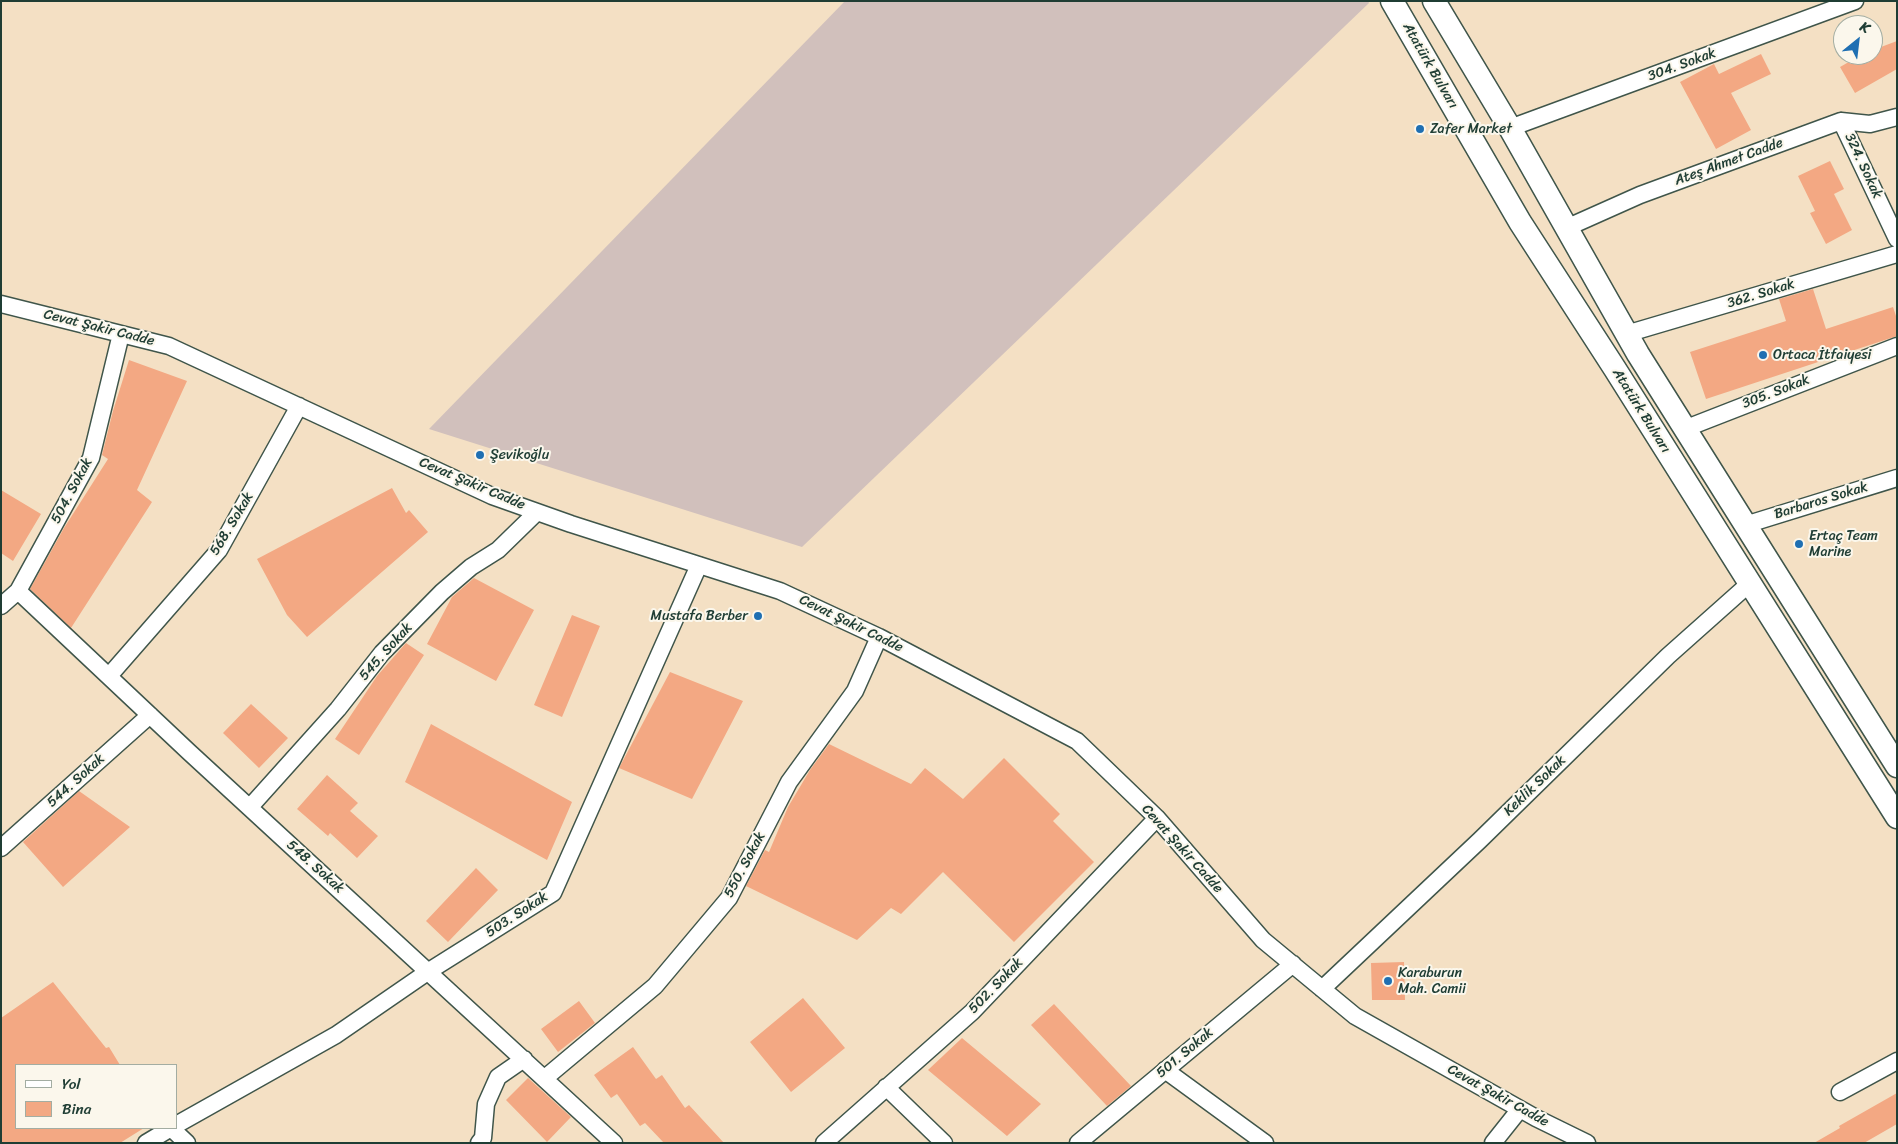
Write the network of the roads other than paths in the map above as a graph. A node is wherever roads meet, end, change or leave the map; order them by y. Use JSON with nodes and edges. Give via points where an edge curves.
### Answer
{"nodes":[{"id":1,"x":1392,"y":1,"type":"edge"},
{"id":2,"x":1434,"y":1,"type":"edge"},
{"id":3,"x":1855,"y":1,"type":"edge"},
{"id":4,"x":1897,"y":117,"type":"edge"},
{"id":5,"x":1842,"y":121,"type":"junction"},
{"id":6,"x":1510,"y":128,"type":"junction"},
{"id":7,"x":1566,"y":228,"type":"junction"},
{"id":8,"x":1897,"y":238,"type":"edge"},
{"id":9,"x":1897,"y":254,"type":"edge"},
{"id":10,"x":1,"y":304,"type":"edge"},
{"id":11,"x":121,"y":334,"type":"junction"},
{"id":12,"x":1626,"y":334,"type":"junction"},
{"id":13,"x":1897,"y":346,"type":"edge"},
{"id":14,"x":299,"y":406,"type":"junction"},
{"id":15,"x":1684,"y":428,"type":"junction"},
{"id":16,"x":1897,"y":478,"type":"edge"},
{"id":17,"x":537,"y":512,"type":"junction"},
{"id":18,"x":1745,"y":525,"type":"junction"},
{"id":19,"x":699,"y":565,"type":"junction"},
{"id":20,"x":1750,"y":584,"type":"junction"},
{"id":21,"x":18,"y":591,"type":"junction"},
{"id":22,"x":1,"y":606,"type":"edge"},
{"id":23,"x":879,"y":637,"type":"junction"},
{"id":24,"x":110,"y":676,"type":"junction"},
{"id":25,"x":150,"y":714,"type":"junction"},
{"id":26,"x":1897,"y":766,"type":"edge"},
{"id":27,"x":250,"y":807,"type":"junction"},
{"id":28,"x":1897,"y":817,"type":"edge"},
{"id":29,"x":1157,"y":818,"type":"junction"},
{"id":30,"x":1,"y":848,"type":"edge"},
{"id":31,"x":1292,"y":964,"type":"junction"},
{"id":32,"x":429,"y":971,"type":"junction"},
{"id":33,"x":1322,"y":989,"type":"junction"},
{"id":34,"x":524,"y":1060,"type":"junction"},
{"id":35,"x":1896,"y":1064,"type":"edge"},
{"id":36,"x":1165,"y":1070,"type":"junction"},
{"id":37,"x":545,"y":1078,"type":"junction"},
{"id":38,"x":886,"y":1088,"type":"junction"},
{"id":39,"x":1840,"y":1092,"type":"dead end"},
{"id":40,"x":1520,"y":1109,"type":"junction"},
{"id":41,"x":178,"y":1124,"type":"edge"},
{"id":42,"x":169,"y":1129,"type":"edge"},
{"id":43,"x":172,"y":1129,"type":"edge"},
{"id":44,"x":612,"y":1142,"type":"edge"},
{"id":45,"x":146,"y":1143,"type":"edge"},
{"id":46,"x":187,"y":1143,"type":"edge"},
{"id":47,"x":479,"y":1143,"type":"edge"},
{"id":48,"x":824,"y":1143,"type":"edge"},
{"id":49,"x":944,"y":1143,"type":"edge"},
{"id":50,"x":1078,"y":1143,"type":"edge"},
{"id":51,"x":1265,"y":1143,"type":"edge"},
{"id":52,"x":1493,"y":1143,"type":"edge"},
{"id":53,"x":1587,"y":1143,"type":"edge"}],
"edges":[{"from":1,"to":20,"type":"main road","name":"Atatürk Bulvarı","via":[[1520,222]]},
{"from":2,"to":6,"type":"main road","name":"Atatürk Bulvarı"},
{"from":3,"to":6,"type":"street","name":"304. Sokak"},
{"from":4,"to":5,"type":"street","name":"Ateş Ahmet Cadde","via":[[1870,124]]},
{"from":5,"to":7,"type":"street","name":"Ateş Ahmet Cadde","via":[[1640,195]]},
{"from":5,"to":8,"type":"street","name":"324. Sokak"},
{"from":6,"to":7,"type":"main road","name":"Atatürk Bulvarı"},
{"from":7,"to":12,"type":"main road","name":"Atatürk Bulvarı"},
{"from":9,"to":12,"type":"street","name":"362. Sokak"},
{"from":10,"to":11,"type":"street","name":"Cevat Şakir Cadde"},
{"from":11,"to":14,"type":"street","name":"Cevat Şakir Cadde","via":[[169,346]]},
{"from":11,"to":21,"type":"street","name":"504. Sokak","via":[[91,458]]},
{"from":12,"to":15,"type":"main road","name":"Atatürk Bulvarı"},
{"from":13,"to":15,"type":"street","name":"305. Sokak"},
{"from":14,"to":17,"type":"street","name":"Cevat Şakir Cadde","via":[[492,496]]},
{"from":14,"to":24,"type":"street","name":"568. Sokak","via":[[219,550]]},
{"from":15,"to":18,"type":"main road","name":"Atatürk Bulvarı"},
{"from":16,"to":18,"type":"street","name":"Barbaros Sokak"},
{"from":17,"to":19,"type":"street","name":"Cevat Şakir Cadde"},
{"from":17,"to":27,"type":"street","name":"545. Sokak","via":[[498,550],[471,567],[442,592],[382,653],[338,709]]},
{"from":18,"to":26,"type":"main road","name":"Atatürk Bulvarı"},
{"from":19,"to":23,"type":"street","name":"Cevat Şakir Cadde","via":[[780,591]]},
{"from":19,"to":32,"type":"street","name":"503. Sokak","via":[[553,893]]},
{"from":20,"to":28,"type":"main road","name":"Atatürk Bulvarı"},
{"from":20,"to":33,"type":"street","name":"Keklik Sokak","via":[[1668,656]]},
{"from":21,"to":22,"type":"street","name":"504. Sokak"},
{"from":21,"to":24,"type":"street","name":"548. Sokak"},
{"from":23,"to":29,"type":"street","name":"Cevat Şakir Cadde","via":[[1078,740]]},
{"from":23,"to":37,"type":"street","name":"550. Sokak","via":[[854,691],[789,782],[729,898],[655,986]]},
{"from":24,"to":25,"type":"street","name":"548. Sokak"},
{"from":25,"to":27,"type":"street","name":"548. Sokak"},
{"from":25,"to":30,"type":"street","name":"544. Sokak"},
{"from":27,"to":32,"type":"street","name":"548. Sokak"},
{"from":29,"to":31,"type":"street","name":"Cevat Şakir Cadde","via":[[1263,940]]},
{"from":29,"to":38,"type":"street","name":"502. Sokak","via":[[972,1012]]},
{"from":31,"to":33,"type":"street","name":"Cevat Şakir Cadde"},
{"from":31,"to":36,"type":"street","name":"501. Sokak"},
{"from":32,"to":34,"type":"street","name":"548. Sokak"},
{"from":32,"to":41,"type":"street","name":"503. Sokak","via":[[336,1035]]},
{"from":33,"to":40,"type":"street","name":"Cevat Şakir Cadde","via":[[1355,1016]]},
{"from":34,"to":37,"type":"street","name":"548. Sokak"},
{"from":34,"to":47,"type":"street","via":[[498,1077],[486,1104],[483,1138]]},
{"from":35,"to":39,"type":"street"},
{"from":36,"to":50,"type":"street","name":"501. Sokak"},
{"from":36,"to":51,"type":"street"},
{"from":37,"to":44,"type":"street","name":"548. Sokak"},
{"from":38,"to":48,"type":"street","name":"502. Sokak"},
{"from":38,"to":49,"type":"street"},
{"from":40,"to":52,"type":"street"},
{"from":40,"to":53,"type":"street","name":"Cevat Şakir Cadde"},
{"from":42,"to":45,"type":"street"},
{"from":43,"to":46,"type":"street"}]}
